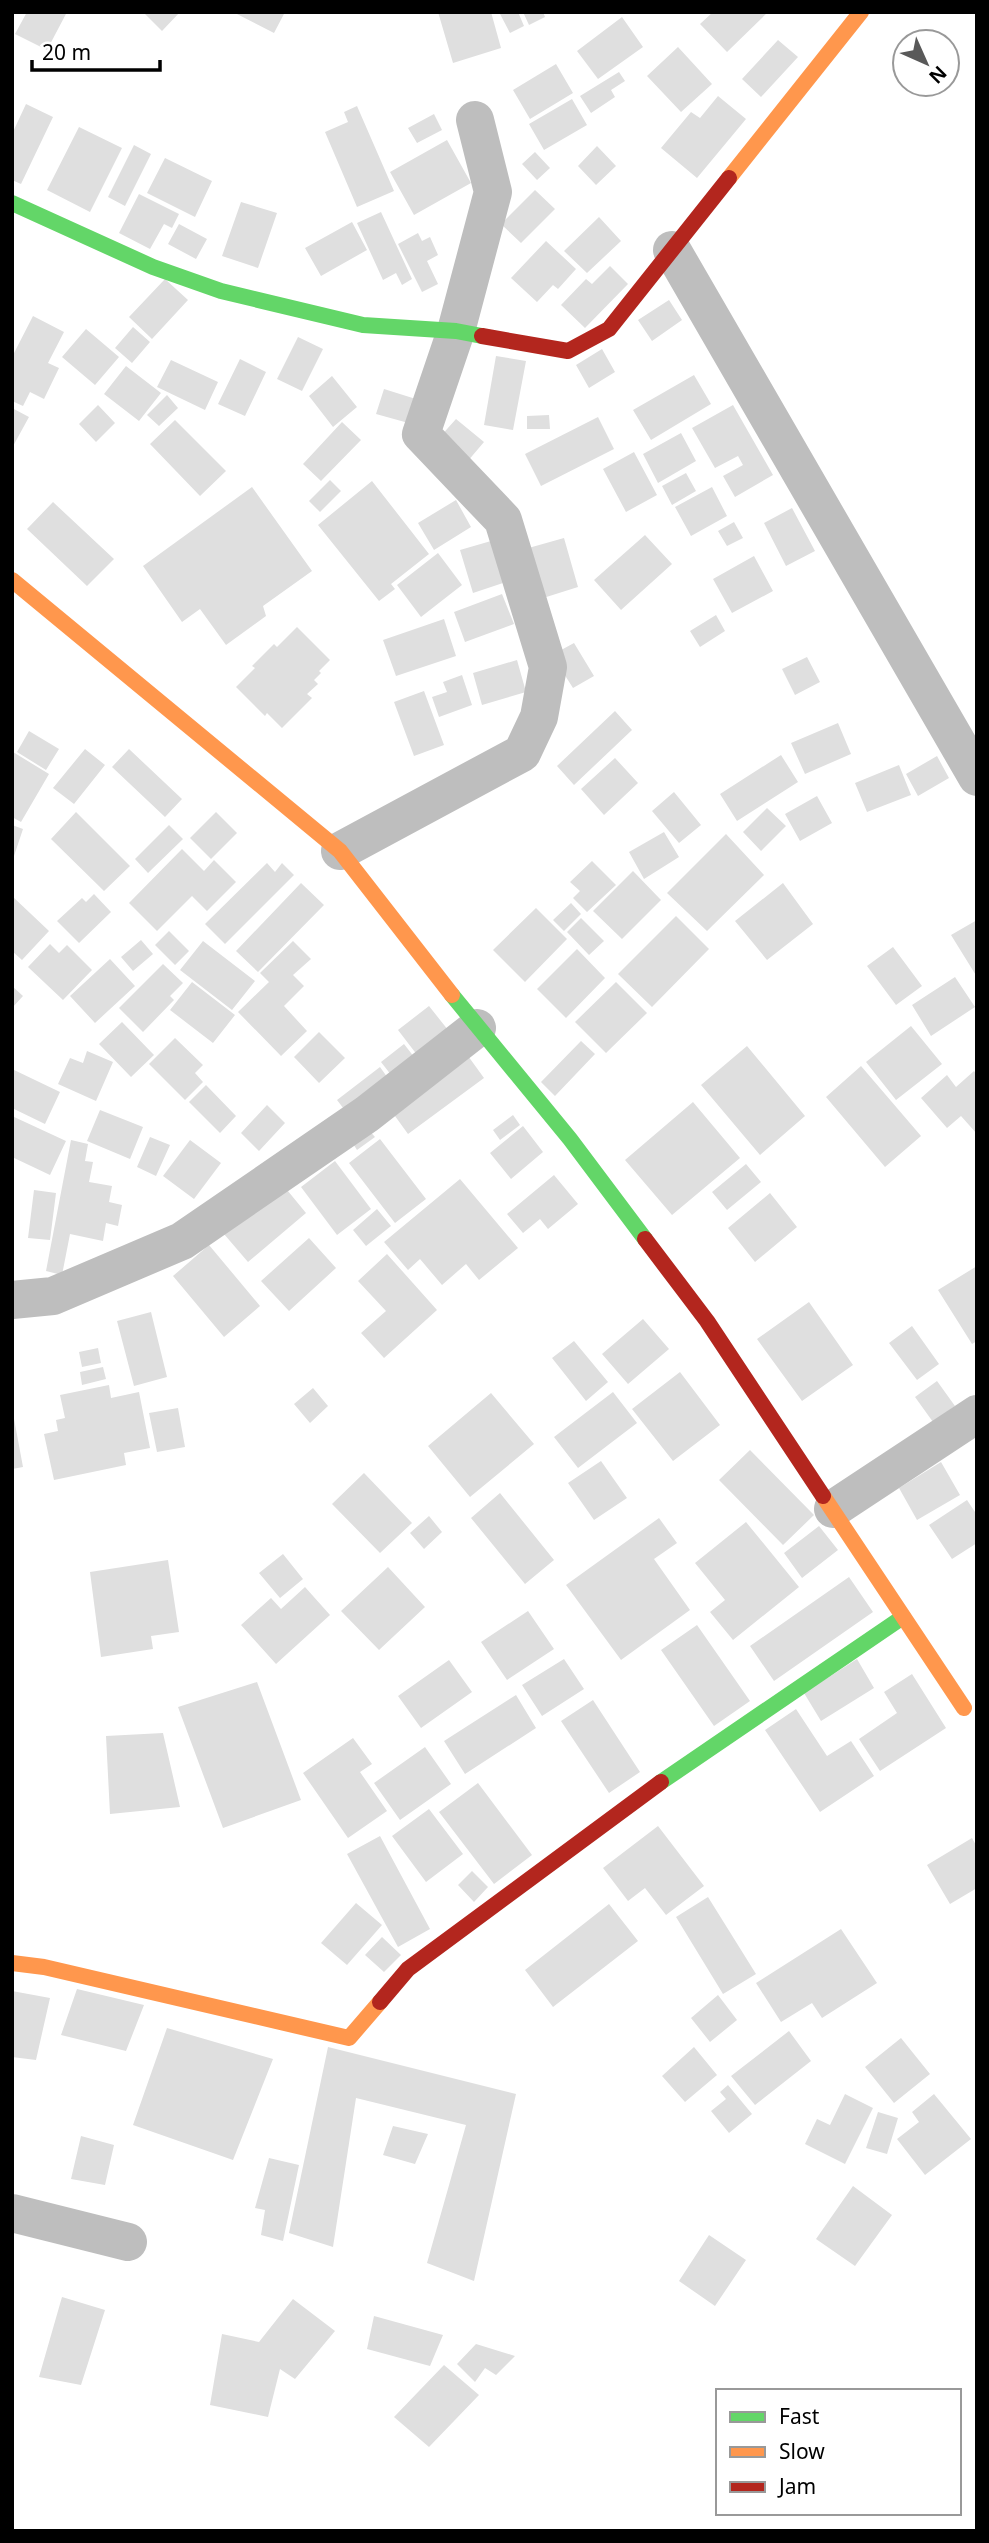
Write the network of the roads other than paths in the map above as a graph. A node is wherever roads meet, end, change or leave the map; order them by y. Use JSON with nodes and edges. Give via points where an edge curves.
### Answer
{"nodes":[{"id":1,"x":861,"y":12,"type":"edge"},
{"id":2,"x":475,"y":120,"type":"dead end"},
{"id":3,"x":12,"y":203,"type":"edge"},
{"id":4,"x":672,"y":250,"type":"junction"},
{"id":5,"x":456,"y":331,"type":"junction"},
{"id":6,"x":12,"y":580,"type":"edge"},
{"id":7,"x":977,"y":777,"type":"edge"},
{"id":8,"x":340,"y":852,"type":"junction"},
{"id":9,"x":477,"y":1028,"type":"junction"},
{"id":10,"x":12,"y":1300,"type":"edge"},
{"id":11,"x":977,"y":1414,"type":"edge"},
{"id":12,"x":833,"y":1509,"type":"junction"},
{"id":13,"x":903,"y":1617,"type":"junction"},
{"id":14,"x":964,"y":1708,"type":"dead end"},
{"id":15,"x":12,"y":1962,"type":"edge"},
{"id":16,"x":12,"y":2213,"type":"edge"},
{"id":17,"x":128,"y":2242,"type":"dead end"}],
"edges":[{"from":1,"to":4,"type":"street"},
{"from":2,"to":5,"type":"street","via":[[493,192]]},
{"from":3,"to":5,"type":"street","via":[[153,267],[221,291],[363,325]]},
{"from":4,"to":5,"type":"street","via":[[609,329],[568,351]]},
{"from":4,"to":7,"type":"street"},
{"from":5,"to":8,"type":"street","via":[[421,434],[503,520],[548,667],[539,717],[522,753]]},
{"from":6,"to":8,"type":"street"},
{"from":8,"to":9,"type":"street"},
{"from":9,"to":10,"type":"street","via":[[367,1114],[182,1241],[52,1296]]},
{"from":9,"to":12,"type":"street","via":[[570,1139],[707,1321]]},
{"from":11,"to":12,"type":"street"},
{"from":12,"to":13,"type":"street"},
{"from":13,"to":14,"type":"street"},
{"from":13,"to":15,"type":"street","via":[[669,1776],[408,1969],[349,2038]]},
{"from":16,"to":17,"type":"street"}]}
